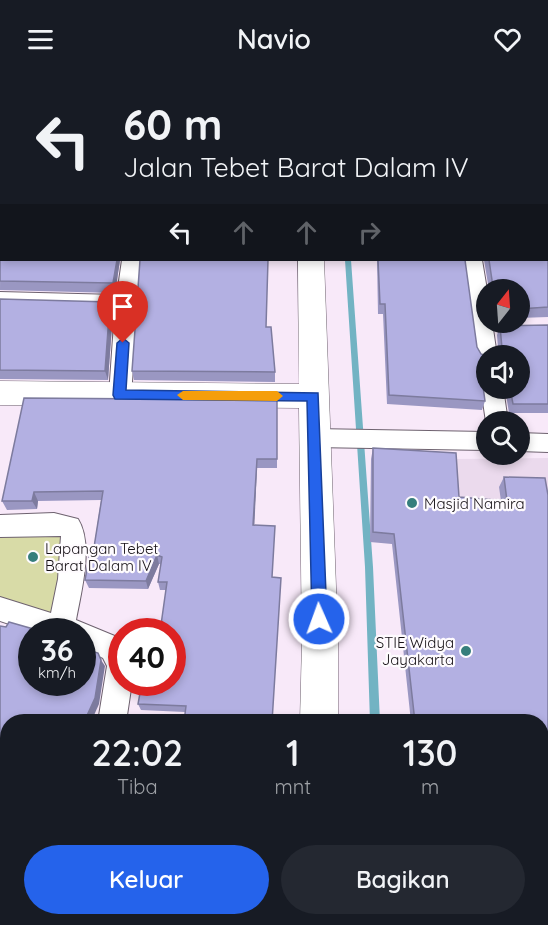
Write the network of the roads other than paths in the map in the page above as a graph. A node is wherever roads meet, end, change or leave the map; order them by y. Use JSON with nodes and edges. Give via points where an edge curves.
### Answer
{"nodes":[{"id":1,"x":131,"y":261,"type":"edge"},
{"id":2,"x":311,"y":261,"type":"edge"},
{"id":3,"x":472,"y":261,"type":"edge"},
{"id":4,"x":476,"y":286,"type":"edge"},
{"id":5,"x":0,"y":299,"type":"edge"},
{"id":6,"x":126,"y":302,"type":"junction"},
{"id":7,"x":0,"y":393,"type":"edge"},
{"id":8,"x":120,"y":395,"type":"junction"},
{"id":9,"x":313,"y":396,"type":"junction"},
{"id":10,"x":314,"y":438,"type":"junction"},
{"id":11,"x":476,"y":441,"type":"edge"},
{"id":12,"x":530,"y":442,"type":"edge"},
{"id":13,"x":548,"y":443,"type":"edge"},
{"id":14,"x":0,"y":526,"type":"edge"},
{"id":15,"x":0,"y":609,"type":"edge"},
{"id":16,"x":30,"y":618,"type":"edge"},
{"id":17,"x":72,"y":618,"type":"edge"},
{"id":18,"x":96,"y":640,"type":"edge"},
{"id":19,"x":113,"y":714,"type":"edge"},
{"id":20,"x":319,"y":714,"type":"edge"}],
"edges":[{"from":1,"to":6,"type":"street"},
{"from":2,"to":9,"type":"street"},
{"from":3,"to":4,"type":"street"},
{"from":5,"to":6,"type":"street"},
{"from":6,"to":8,"type":"street"},
{"from":7,"to":8,"type":"street"},
{"from":8,"to":9,"type":"street"},
{"from":9,"to":10,"type":"street"},
{"from":10,"to":11,"type":"street"},
{"from":10,"to":20,"type":"street"},
{"from":12,"to":13,"type":"street"},
{"from":14,"to":17,"type":"street","via":[[69,527],[73,533]]},
{"from":15,"to":16,"type":"street"},
{"from":18,"to":19,"type":"street","via":[[112,647],[120,658]]}]}
